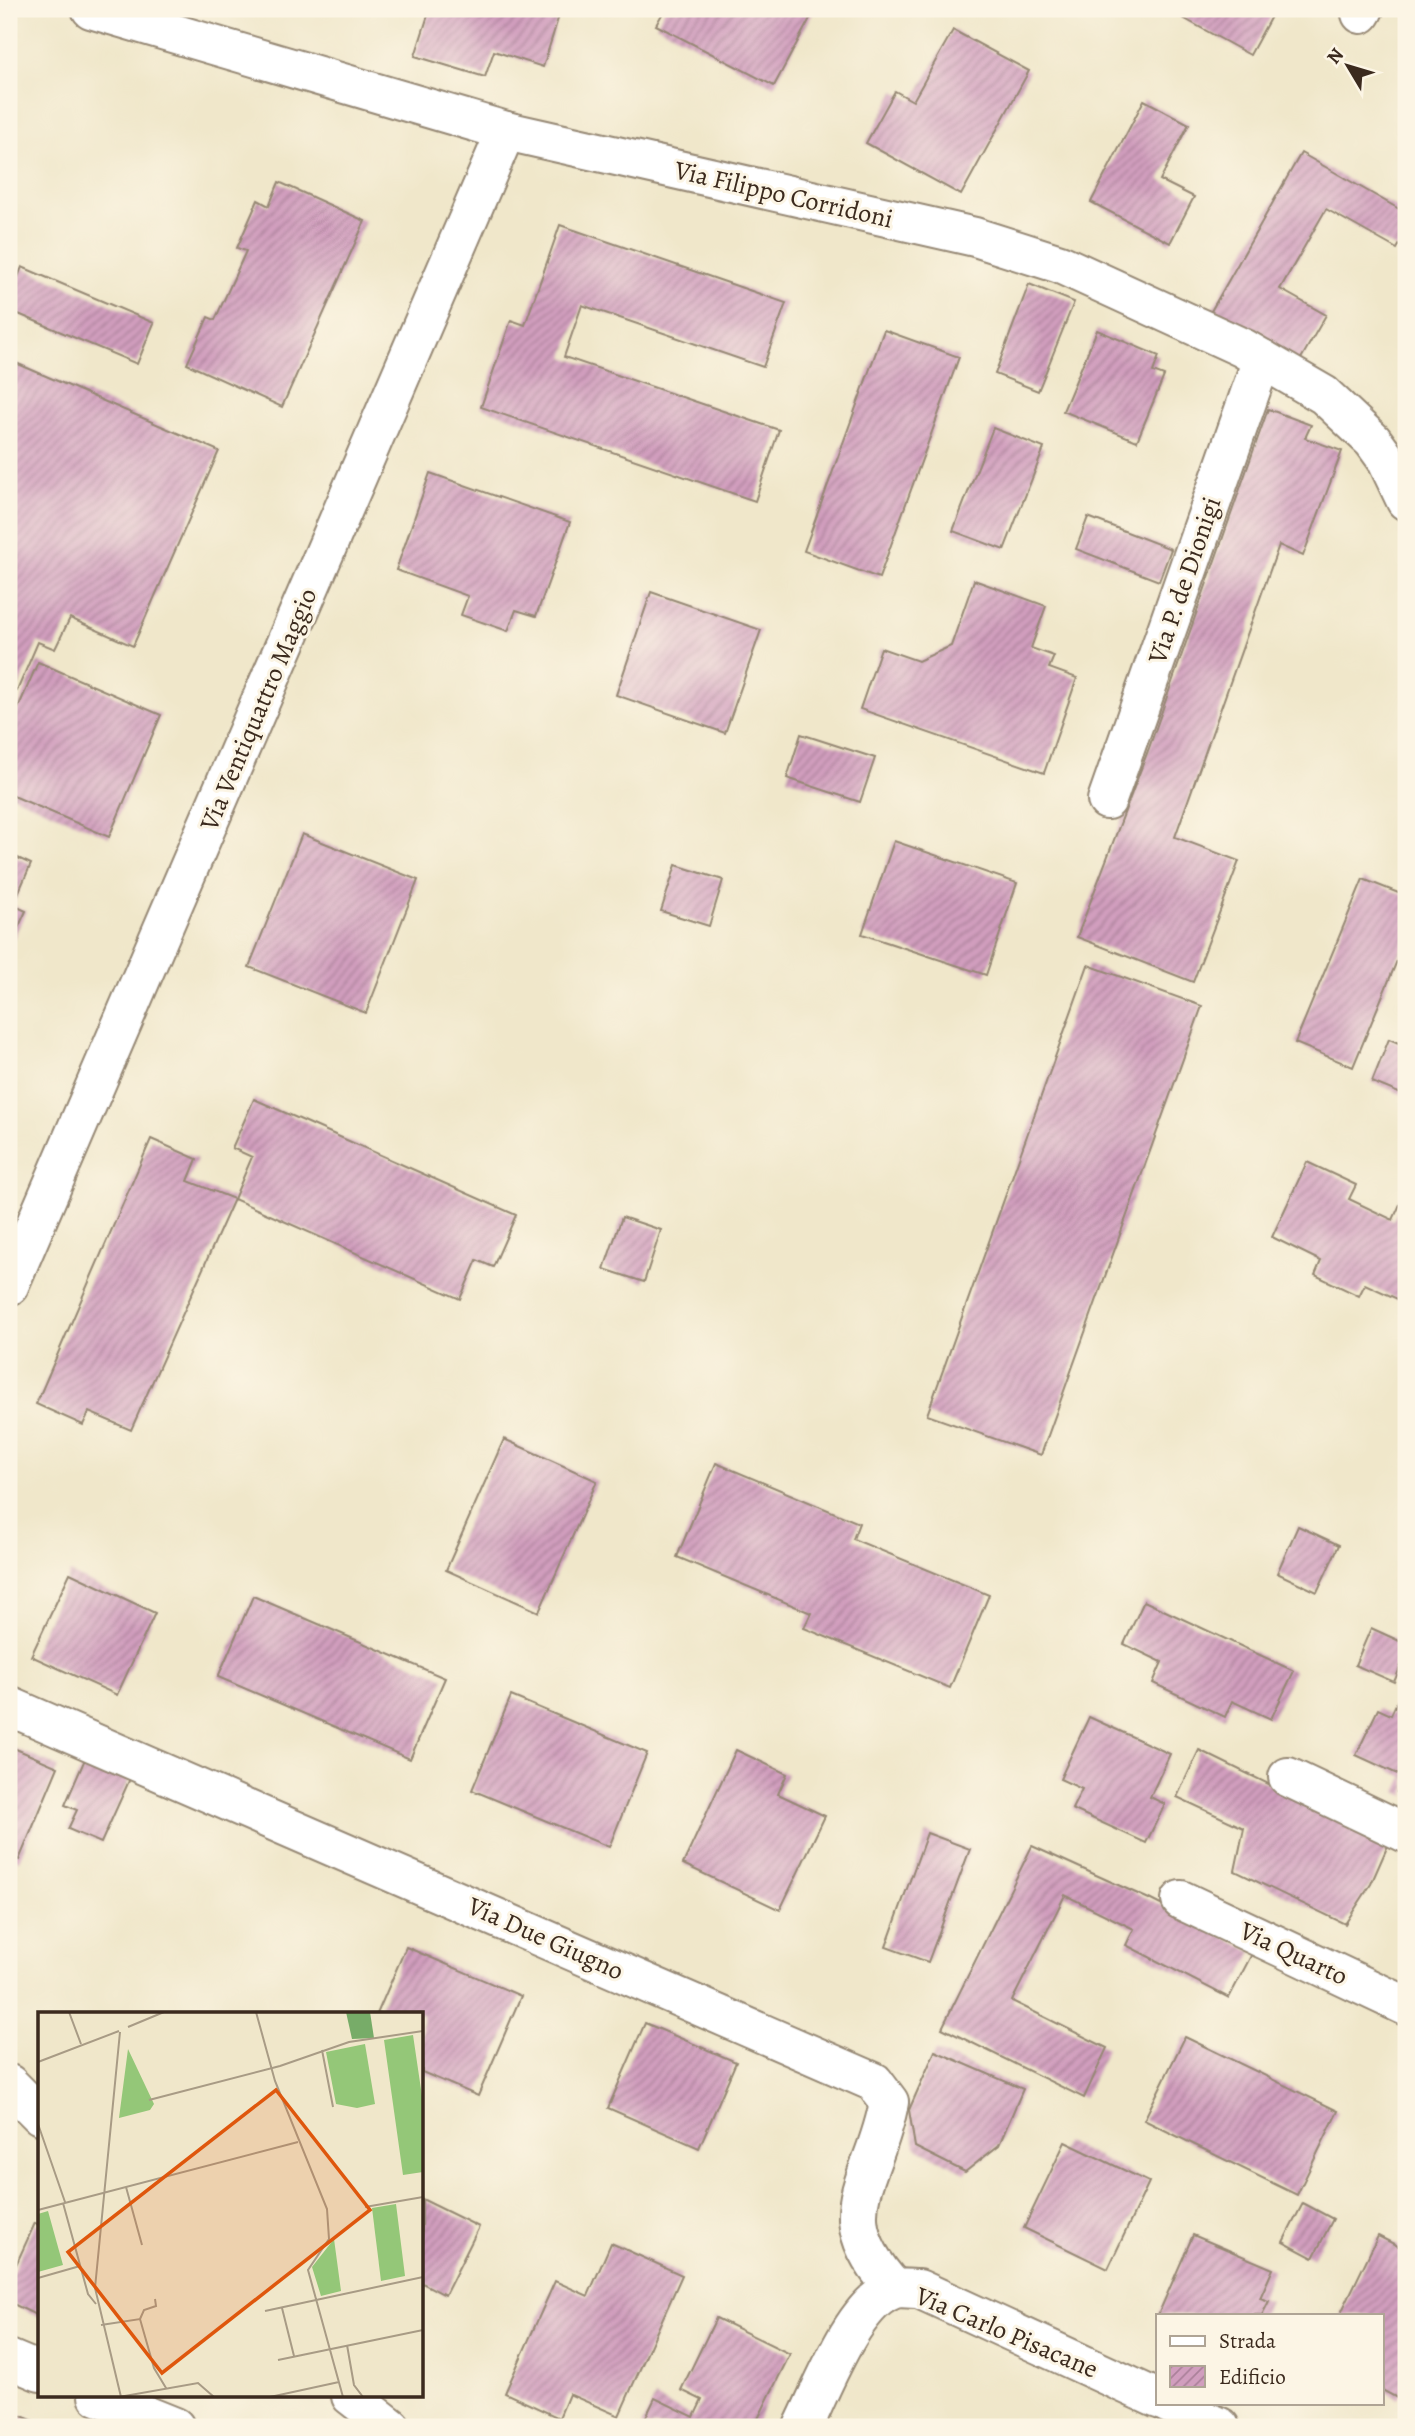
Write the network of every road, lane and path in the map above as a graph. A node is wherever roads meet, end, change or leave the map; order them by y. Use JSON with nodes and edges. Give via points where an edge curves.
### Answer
{"nodes":[{"id":1,"x":91,"y":9,"type":"edge"},
{"id":2,"x":506,"y":131,"type":"junction"},
{"id":3,"x":1262,"y":359,"type":"junction"},
{"id":4,"x":1406,"y":501,"type":"edge"},
{"id":5,"x":1107,"y":800,"type":"dead end"},
{"id":6,"x":9,"y":1286,"type":"edge"},
{"id":7,"x":9,"y":1706,"type":"edge"},
{"id":8,"x":1288,"y":1777,"type":"dead end"},
{"id":9,"x":1406,"y":1833,"type":"edge"},
{"id":10,"x":1181,"y":1900,"type":"dead end"},
{"id":11,"x":1406,"y":2006,"type":"edge"},
{"id":12,"x":9,"y":2084,"type":"edge"},
{"id":13,"x":38,"y":2113,"type":"edge"},
{"id":14,"x":894,"y":2288,"type":"junction"},
{"id":15,"x":9,"y":2359,"type":"edge"},
{"id":16,"x":38,"y":2371,"type":"edge"},
{"id":17,"x":103,"y":2398,"type":"edge"},
{"id":18,"x":355,"y":2398,"type":"edge"},
{"id":19,"x":1156,"y":2398,"type":"edge"},
{"id":20,"x":1169,"y":2404,"type":"edge"},
{"id":21,"x":171,"y":2427,"type":"edge"},
{"id":22,"x":391,"y":2427,"type":"edge"},
{"id":23,"x":803,"y":2427,"type":"edge"},
{"id":24,"x":1220,"y":2427,"type":"edge"}],
"edges":[{"from":1,"to":2,"type":"street","name":"Via Filippo Corridoni"},
{"from":2,"to":3,"type":"street","name":"Via Filippo Corridoni","via":[[1028,252],[1092,277]]},
{"from":2,"to":6,"type":"street","name":"Via Ventiquattro Maggio"},
{"from":3,"to":4,"type":"street","name":"Via Filippo Corridoni","via":[[1324,395],[1359,425],[1386,459]]},
{"from":3,"to":5,"type":"street","name":"Via P. de Dionigi"},
{"from":7,"to":14,"type":"street","name":"Via Due Giugno","via":[[874,2082],[889,2102],[885,2127],[861,2182],[856,2214],[875,2268]]},
{"from":8,"to":9,"type":"street"},
{"from":10,"to":11,"type":"street","name":"Via Quarto"},
{"from":12,"to":13,"type":"street"},
{"from":14,"to":19,"type":"street","name":"Via Carlo Pisacane","via":[[919,2289]]},
{"from":14,"to":23,"type":"street","name":"Via Carlo Pisacane","via":[[875,2299],[857,2322]]},
{"from":15,"to":16,"type":"street"},
{"from":17,"to":21,"type":"street"},
{"from":18,"to":22,"type":"street"},
{"from":20,"to":24,"type":"street"}]}
